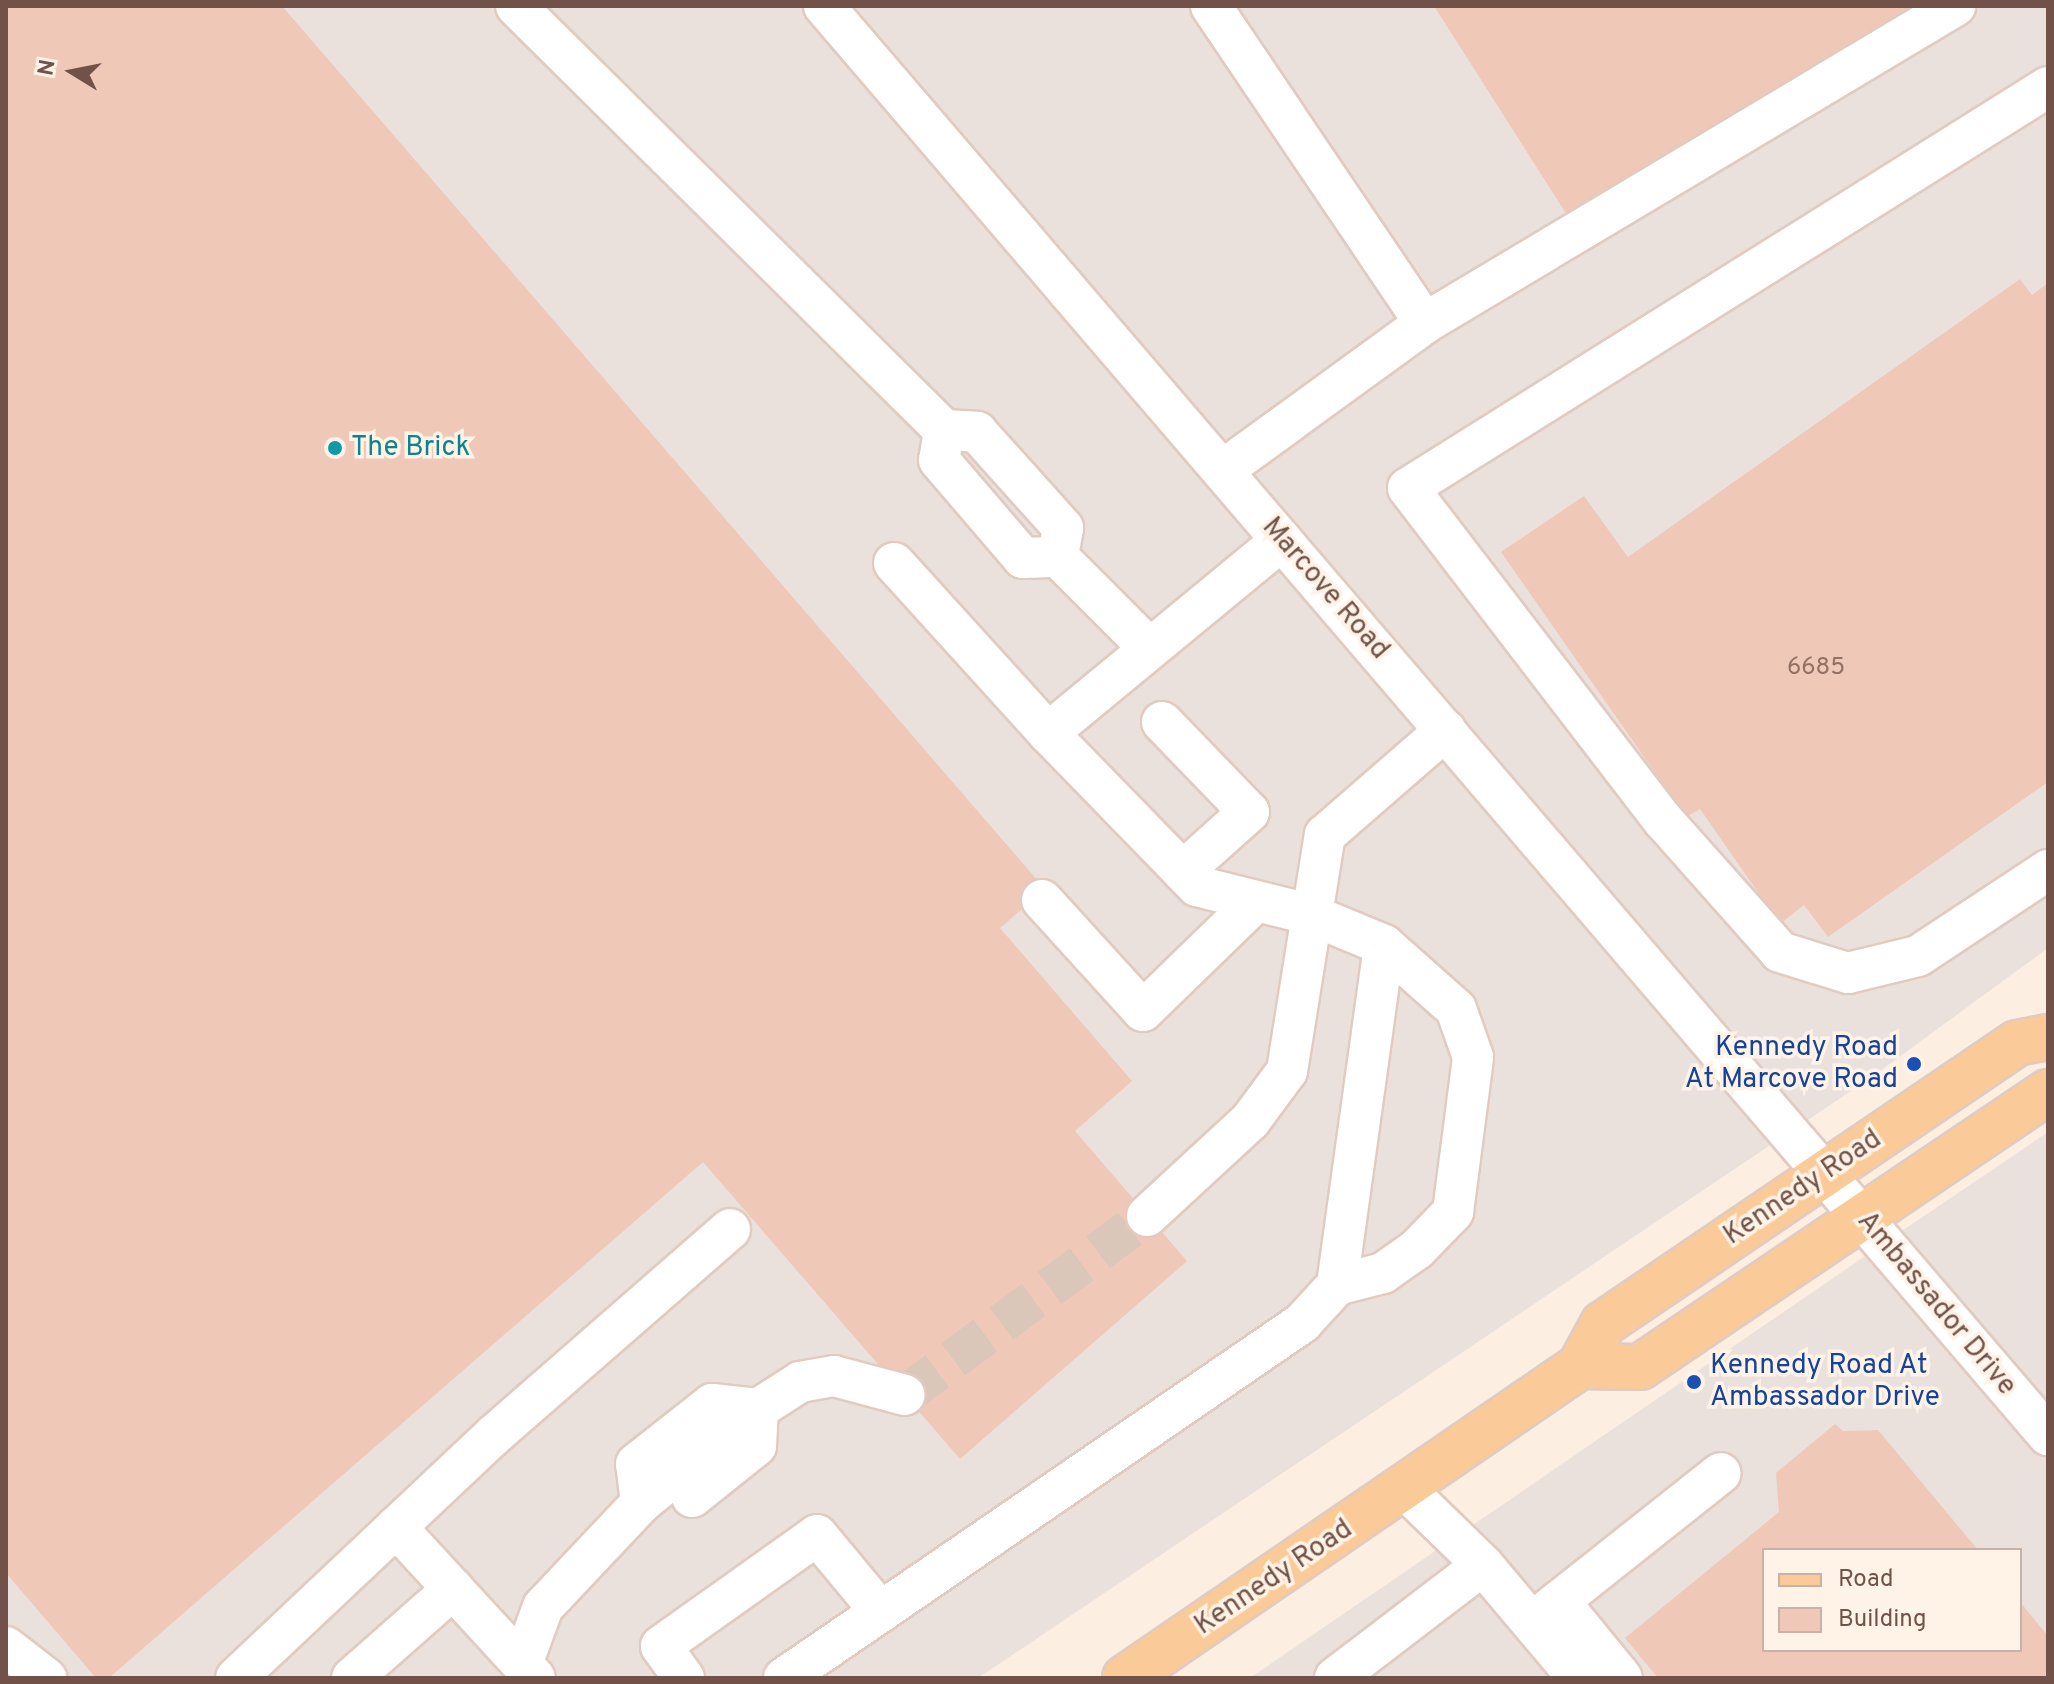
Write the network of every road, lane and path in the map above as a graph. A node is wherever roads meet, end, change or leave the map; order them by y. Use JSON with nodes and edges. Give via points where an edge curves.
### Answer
{"nodes":[{"id":1,"x":516,"y":6,"type":"edge"},
{"id":2,"x":824,"y":6,"type":"edge"},
{"id":3,"x":1211,"y":6,"type":"edge"},
{"id":4,"x":1955,"y":6,"type":"edge"},
{"id":5,"x":2048,"y":87,"type":"edge"},
{"id":6,"x":1425,"y":323,"type":"junction"},
{"id":7,"x":1223,"y":470,"type":"junction"},
{"id":8,"x":1282,"y":540,"type":"junction"},
{"id":9,"x":894,"y":563,"type":"dead end"},
{"id":10,"x":1150,"y":649,"type":"junction"},
{"id":11,"x":1162,"y":722,"type":"dead end"},
{"id":12,"x":1446,"y":730,"type":"junction"},
{"id":13,"x":1048,"y":733,"type":"junction"},
{"id":14,"x":2048,"y":870,"type":"edge"},
{"id":15,"x":1183,"y":871,"type":"junction"},
{"id":16,"x":1042,"y":900,"type":"dead end"},
{"id":17,"x":1253,"y":904,"type":"junction"},
{"id":18,"x":1309,"y":914,"type":"junction"},
{"id":19,"x":1384,"y":945,"type":"junction"},
{"id":20,"x":2048,"y":1037,"type":"edge"},
{"id":21,"x":2048,"y":1092,"type":"edge"},
{"id":22,"x":1825,"y":1173,"type":"junction"},
{"id":23,"x":1147,"y":1216,"type":"tunnel mouth"},
{"id":24,"x":1862,"y":1217,"type":"junction"},
{"id":25,"x":730,"y":1229,"type":"dead end"},
{"id":26,"x":1337,"y":1285,"type":"junction"},
{"id":27,"x":1580,"y":1366,"type":"junction"},
{"id":28,"x":905,"y":1395,"type":"dead end"},
{"id":29,"x":758,"y":1409,"type":"junction"},
{"id":30,"x":2048,"y":1435,"type":"edge"},
{"id":31,"x":1721,"y":1473,"type":"dead end"},
{"id":32,"x":1406,"y":1490,"type":"junction"},
{"id":33,"x":641,"y":1503,"type":"junction"},
{"id":34,"x":396,"y":1527,"type":"junction"},
{"id":35,"x":1483,"y":1565,"type":"junction"},
{"id":36,"x":453,"y":1589,"type":"junction"},
{"id":37,"x":1547,"y":1611,"type":"junction"},
{"id":38,"x":881,"y":1612,"type":"junction"},
{"id":39,"x":6,"y":1647,"type":"edge"},
{"id":40,"x":529,"y":1671,"type":"edge"},
{"id":41,"x":239,"y":1677,"type":"edge"},
{"id":42,"x":46,"y":1678,"type":"edge"},
{"id":43,"x":352,"y":1678,"type":"edge"},
{"id":44,"x":684,"y":1678,"type":"edge"},
{"id":45,"x":784,"y":1678,"type":"edge"},
{"id":46,"x":1125,"y":1678,"type":"edge"},
{"id":47,"x":1335,"y":1678,"type":"edge"},
{"id":48,"x":1578,"y":1678,"type":"edge"},
{"id":49,"x":1622,"y":1678,"type":"edge"}],
"edges":[{"from":1,"to":10,"type":"street","via":[[944,430],[939,460],[1023,558],[1058,557]]},
{"from":2,"to":7,"type":"street","name":"Marcove Road"},
{"from":3,"to":6,"type":"street"},
{"from":4,"to":6,"type":"street"},
{"from":5,"to":14,"type":"street","via":[[1408,488],[1663,820],[1780,952],[1848,973],[1918,956]]},
{"from":6,"to":7,"type":"street"},
{"from":7,"to":8,"type":"street","name":"Marcove Road"},
{"from":8,"to":10,"type":"street"},
{"from":8,"to":12,"type":"street","name":"Marcove Road"},
{"from":9,"to":13,"type":"street"},
{"from":10,"to":13,"type":"street"},
{"from":11,"to":15,"type":"street","via":[[1249,812]]},
{"from":12,"to":18,"type":"street","via":[[1325,835]]},
{"from":12,"to":22,"type":"street","name":"Marcove Road"},
{"from":13,"to":15,"type":"street"},
{"from":15,"to":17,"type":"street","via":[[1197,886]]},
{"from":16,"to":17,"type":"street","via":[[1143,1011]]},
{"from":17,"to":18,"type":"street"},
{"from":18,"to":19,"type":"street"},
{"from":18,"to":23,"type":"street","via":[[1287,1071],[1250,1121]]},
{"from":19,"to":26,"type":"street"},
{"from":19,"to":26,"type":"street","via":[[1456,1009],[1473,1057],[1453,1212],[1383,1273]]},
{"from":20,"to":22,"type":"main road","name":"Kennedy Road","via":[[2017,1043]]},
{"from":21,"to":24,"type":"main road","name":"Kennedy Road"},
{"from":22,"to":24,"type":"street","name":"Ambassador Drive"},
{"from":22,"to":27,"type":"main road","name":"Kennedy Road","via":[[1603,1324]]},
{"from":24,"to":27,"type":"main road","name":"Kennedy Road","via":[[1640,1367]]},
{"from":24,"to":30,"type":"street","name":"Ambassador Drive"},
{"from":25,"to":34,"type":"street"},
{"from":26,"to":38,"type":"street","via":[[1302,1323]]},
{"from":27,"to":32,"type":"main road","name":"Kennedy Road"},
{"from":28,"to":29,"type":"street","via":[[834,1376],[800,1382]]},
{"from":29,"to":33,"type":"street","via":[[756,1446],[677,1509]]},
{"from":29,"to":33,"type":"street","via":[[712,1404],[636,1464]]},
{"from":31,"to":37,"type":"street"},
{"from":32,"to":35,"type":"street"},
{"from":32,"to":46,"type":"main road","name":"Kennedy Road"},
{"from":33,"to":40,"type":"street","via":[[543,1607]]},
{"from":34,"to":36,"type":"street"},
{"from":34,"to":41,"type":"street"},
{"from":35,"to":37,"type":"street"},
{"from":35,"to":47,"type":"street"},
{"from":36,"to":40,"type":"street"},
{"from":36,"to":43,"type":"street"},
{"from":37,"to":48,"type":"street"},
{"from":37,"to":49,"type":"street"},
{"from":38,"to":44,"type":"street","via":[[817,1535],[661,1646]]},
{"from":38,"to":45,"type":"street"},
{"from":39,"to":42,"type":"street"}]}
